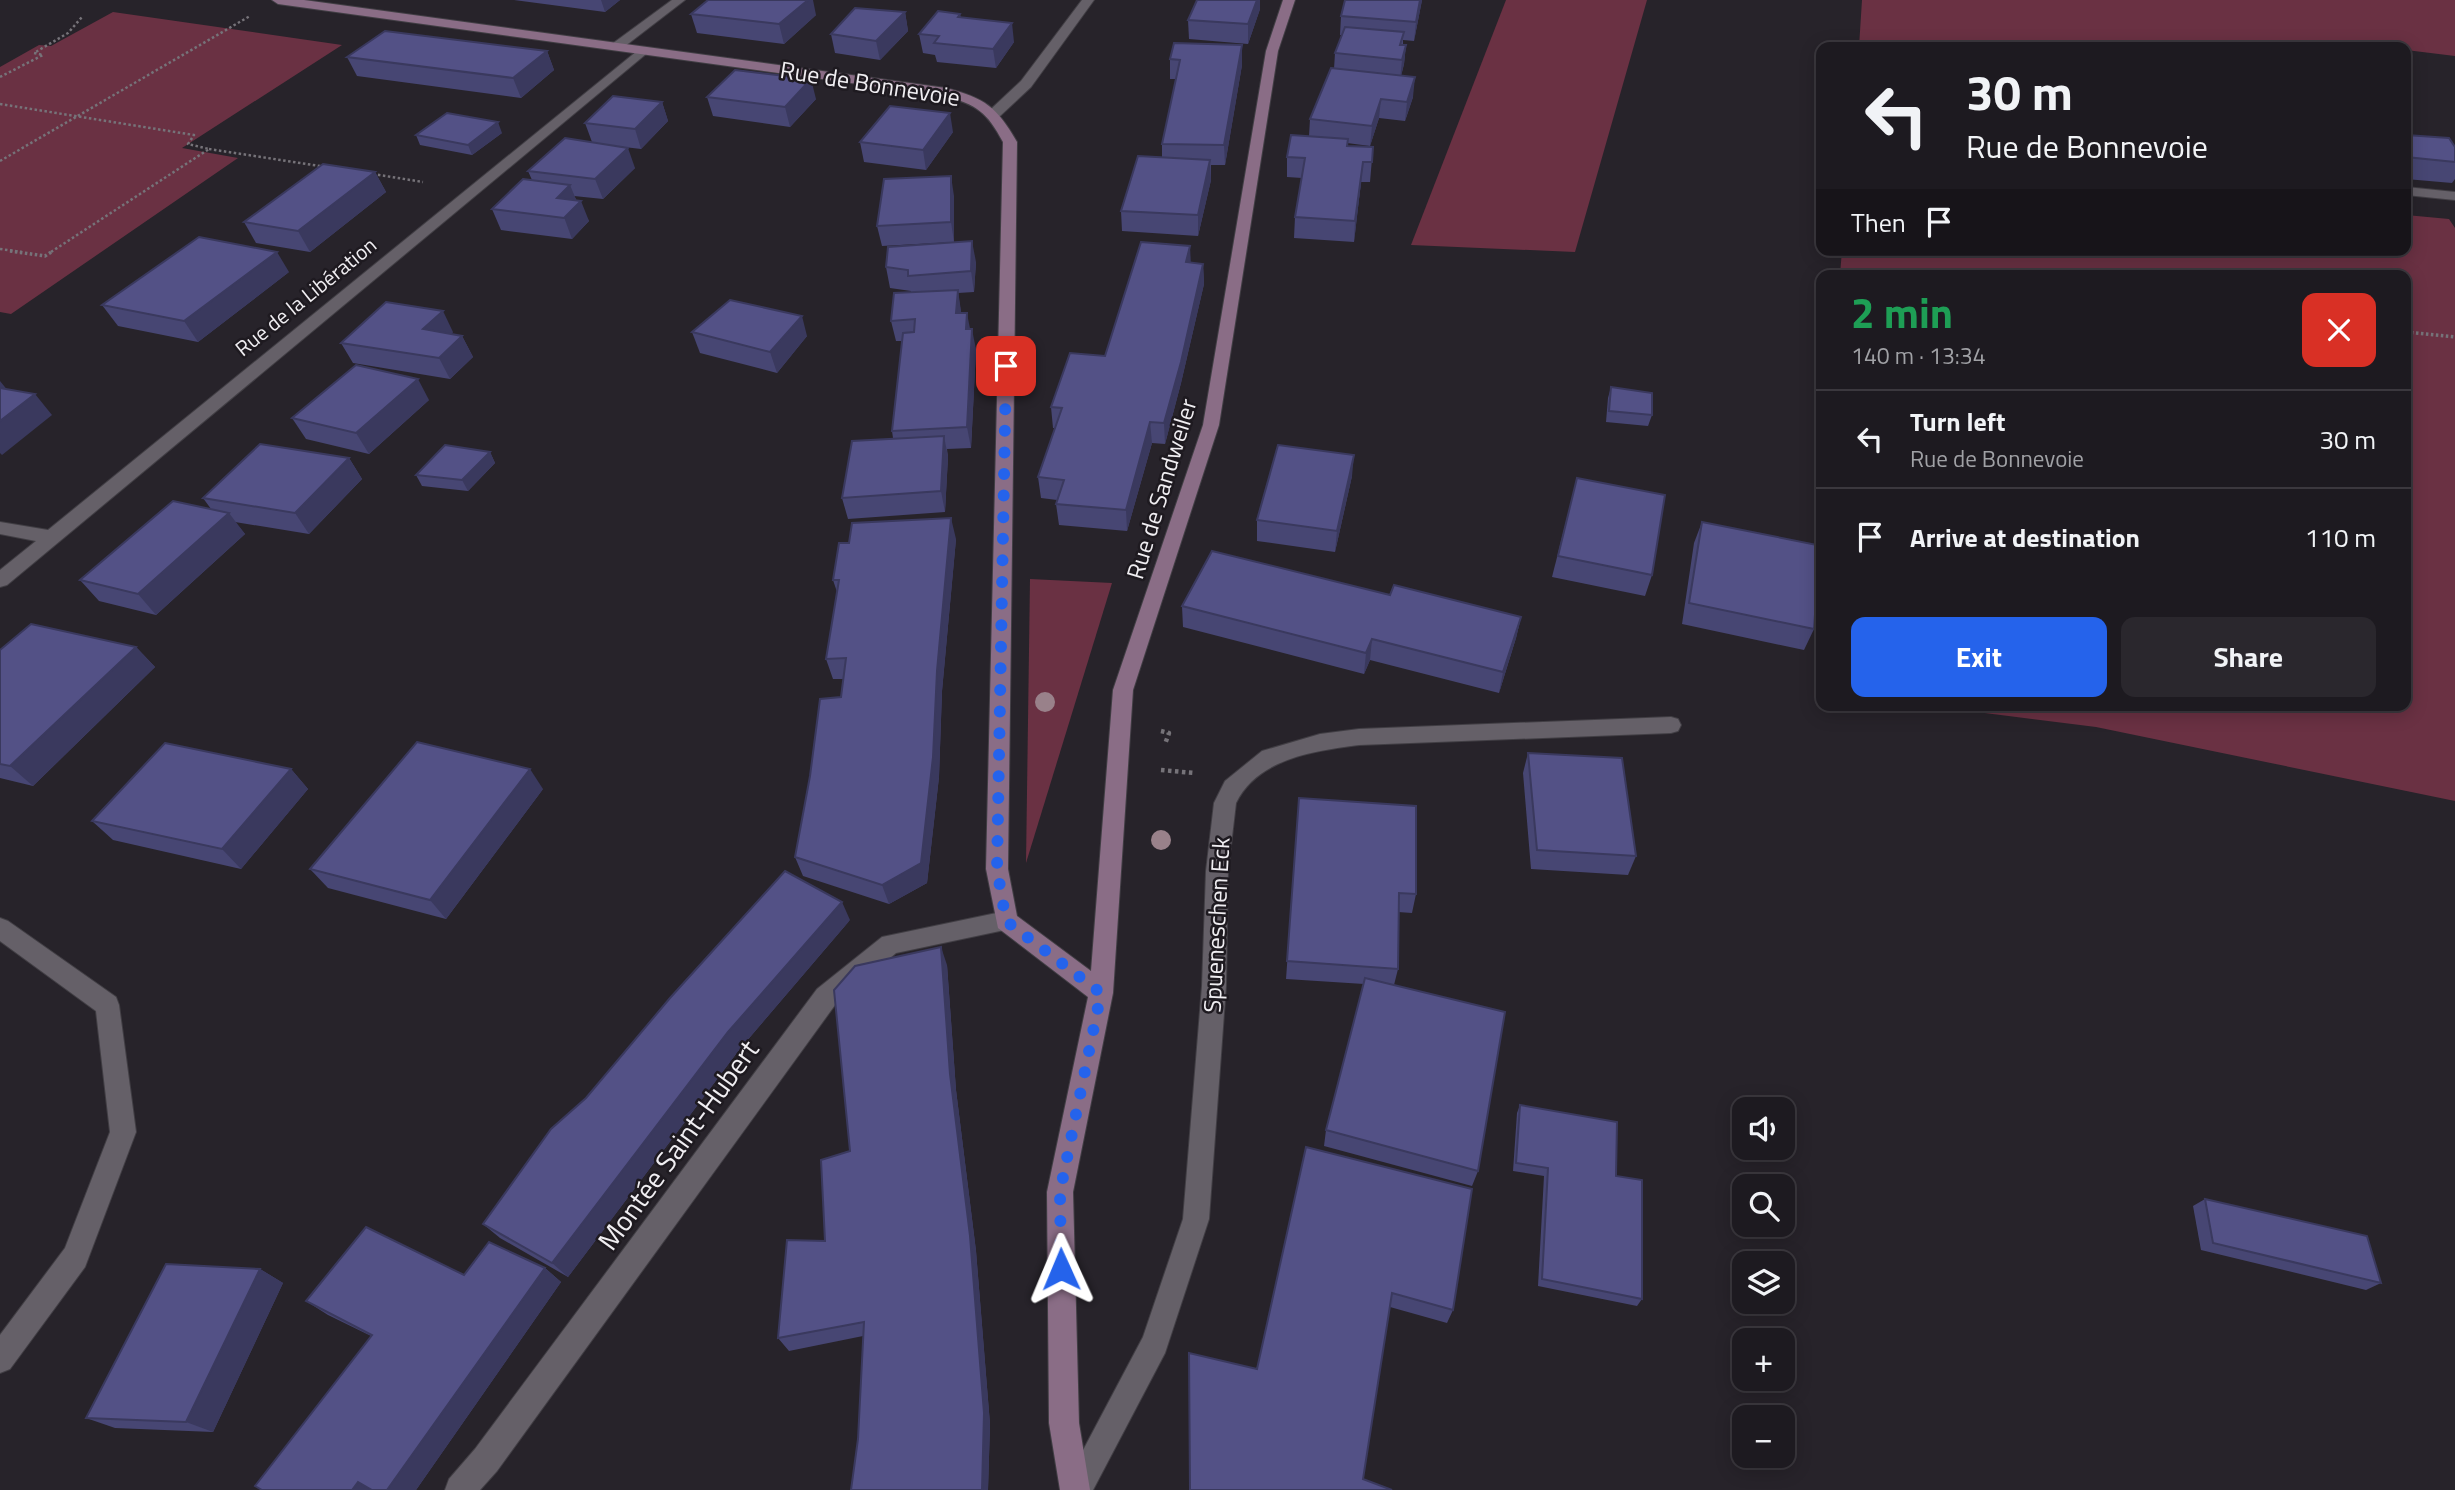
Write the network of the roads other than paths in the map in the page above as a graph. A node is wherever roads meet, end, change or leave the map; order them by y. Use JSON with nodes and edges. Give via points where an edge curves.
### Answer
{"nodes":[{"id":1,"x":278,"y":0,"type":"edge"},
{"id":2,"x":678,"y":0,"type":"edge"},
{"id":3,"x":1088,"y":0,"type":"edge"},
{"id":4,"x":1289,"y":0,"type":"edge"},
{"id":5,"x":615,"y":47,"type":"junction"},
{"id":6,"x":642,"y":51,"type":"junction"},
{"id":7,"x":995,"y":113,"type":"junction"},
{"id":8,"x":2411,"y":192,"type":"edge"},
{"id":9,"x":2455,"y":196,"type":"edge"},
{"id":10,"x":0,"y":528,"type":"edge"},
{"id":11,"x":51,"y":537,"type":"junction"},
{"id":12,"x":0,"y":580,"type":"edge"},
{"id":13,"x":1671,"y":725,"type":"dead end"},
{"id":14,"x":1006,"y":921,"type":"junction"},
{"id":15,"x":0,"y":928,"type":"edge"},
{"id":16,"x":1101,"y":993,"type":"junction"},
{"id":17,"x":0,"y":1359,"type":"edge"},
{"id":18,"x":460,"y":1490,"type":"edge"},
{"id":19,"x":1076,"y":1490,"type":"edge"}],
"edges":[{"from":1,"to":5,"type":"main road","name":"Rue de Bonnevoie"},
{"from":2,"to":5,"type":"street"},
{"from":3,"to":7,"type":"street","via":[[1026,84]]},
{"from":4,"to":16,"type":"main road","name":"Rue de Sandweiler","via":[[1272,51],[1211,425],[1123,690]]},
{"from":5,"to":6,"type":"main road","name":"Rue de Bonnevoie"},
{"from":6,"to":7,"type":"main road","name":"Rue de Bonnevoie","via":[[946,92],[974,100]]},
{"from":6,"to":11,"type":"street","name":"Rue de la Libération"},
{"from":7,"to":14,"type":"main road","name":"Rue de Bonnevoie","via":[[1010,142],[997,869]]},
{"from":8,"to":9,"type":"street"},
{"from":10,"to":11,"type":"street"},
{"from":11,"to":12,"type":"street","name":"Rue de la Libération"},
{"from":13,"to":19,"type":"street","name":"Spueneschen Eck","via":[[1320,742],[1269,757],[1233,787],[1225,803],[1217,871],[1214,986],[1196,1219],[1155,1343]]},
{"from":14,"to":16,"type":"main road"},
{"from":14,"to":18,"type":"street","name":"Montée Saint-Hubert","via":[[890,944],[826,997]]},
{"from":15,"to":17,"type":"street","via":[[107,1005],[123,1132],[75,1257]]},
{"from":16,"to":19,"type":"main road","via":[[1060,1192],[1064,1423]]}]}
